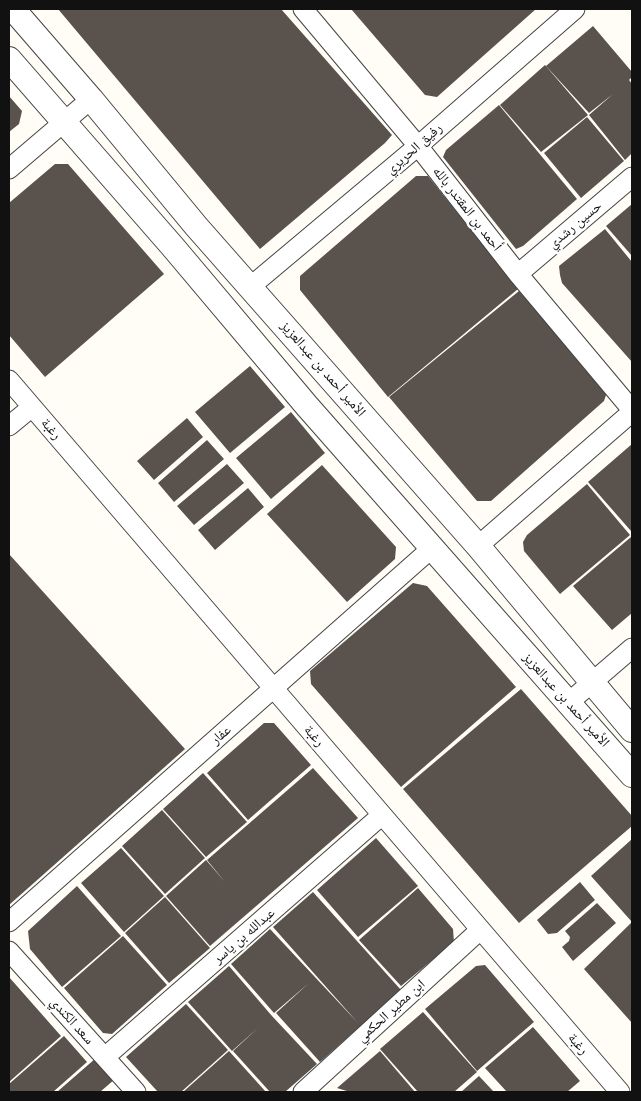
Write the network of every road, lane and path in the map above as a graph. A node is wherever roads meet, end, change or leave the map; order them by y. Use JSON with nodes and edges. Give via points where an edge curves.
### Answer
{"nodes":[{"id":1,"x":13,"y":9,"type":"edge"},
{"id":2,"x":303,"y":9,"type":"edge"},
{"id":3,"x":575,"y":9,"type":"edge"},
{"id":4,"x":9,"y":59,"type":"edge"},
{"id":5,"x":91,"y":99,"type":"junction"},
{"id":6,"x":64,"y":122,"type":"junction"},
{"id":7,"x":418,"y":146,"type":"junction"},
{"id":8,"x":9,"y":169,"type":"edge"},
{"id":9,"x":632,"y":177,"type":"edge"},
{"id":10,"x":196,"y":226,"type":"junction"},
{"id":11,"x":173,"y":247,"type":"junction"},
{"id":12,"x":518,"y":274,"type":"junction"},
{"id":13,"x":250,"y":287,"type":"junction"},
{"id":14,"x":9,"y":380,"type":"edge"},
{"id":15,"x":32,"y":406,"type":"junction"},
{"id":16,"x":632,"y":411,"type":"edge"},
{"id":17,"x":9,"y":426,"type":"edge"},
{"id":18,"x":478,"y":546,"type":"junction"},
{"id":19,"x":432,"y":548,"type":"junction"},
{"id":20,"x":632,"y":648,"type":"edge"},
{"id":21,"x":592,"y":683,"type":"junction"},
{"id":22,"x":274,"y":689,"type":"junction"},
{"id":23,"x":568,"y":703,"type":"junction"},
{"id":24,"x":632,"y":730,"type":"edge"},
{"id":25,"x":632,"y":775,"type":"edge"},
{"id":26,"x":382,"y":815,"type":"junction"},
{"id":27,"x":9,"y":922,"type":"edge"},
{"id":28,"x":480,"y":930,"type":"junction"},
{"id":29,"x":9,"y":951,"type":"edge"},
{"id":30,"x":105,"y":1058,"type":"junction"},
{"id":31,"x":136,"y":1092,"type":"edge"},
{"id":32,"x":303,"y":1092,"type":"edge"},
{"id":33,"x":620,"y":1092,"type":"edge"}],
"edges":[{"from":1,"to":5,"type":"street","name":"الأمير أحمد بن عبدالعزيز"},
{"from":2,"to":7,"type":"street","name":"أحمد بن المقتدر بالله"},
{"from":3,"to":7,"type":"street","name":"رفيق الحريري"},
{"from":4,"to":6,"type":"street","name":"الأمير أحمد بن عبدالعزيز"},
{"from":5,"to":6,"type":"street"},
{"from":5,"to":10,"type":"street","name":"الأمير أحمد بن عبدالعزيز"},
{"from":6,"to":8,"type":"street"},
{"from":6,"to":11,"type":"street","name":"الأمير أحمد بن عبدالعزيز"},
{"from":7,"to":12,"type":"street","name":"أحمد بن المقتدر بالله"},
{"from":7,"to":13,"type":"street","name":"رفيق الحريري"},
{"from":9,"to":12,"type":"street","name":"حسين رشدي"},
{"from":10,"to":11,"type":"street"},
{"from":10,"to":13,"type":"street","name":"الأمير أحمد بن عبدالعزيز"},
{"from":11,"to":19,"type":"street","name":"الأمير أحمد بن عبدالعزيز"},
{"from":12,"to":16,"type":"street","name":"أحمد بن المقتدر بالله"},
{"from":13,"to":18,"type":"street","name":"الأمير أحمد بن عبدالعزيز"},
{"from":14,"to":15,"type":"street","name":"رغبة"},
{"from":15,"to":17,"type":"street"},
{"from":15,"to":22,"type":"street","name":"رغبة"},
{"from":16,"to":18,"type":"street"},
{"from":18,"to":21,"type":"street","name":"الأمير أحمد بن عبدالعزيز"},
{"from":19,"to":22,"type":"street","name":"عفار"},
{"from":19,"to":23,"type":"street","name":"الأمير أحمد بن عبدالعزيز"},
{"from":20,"to":21,"type":"street"},
{"from":21,"to":23,"type":"street"},
{"from":21,"to":24,"type":"street","name":"الأمير أحمد بن عبدالعزيز"},
{"from":22,"to":26,"type":"street","name":"رغبة"},
{"from":22,"to":27,"type":"street","name":"عفار"},
{"from":23,"to":25,"type":"street","name":"الأمير أحمد بن عبدالعزيز"},
{"from":26,"to":28,"type":"street","name":"رغبة"},
{"from":26,"to":30,"type":"street","name":"عبدالله بن ياسر"},
{"from":28,"to":32,"type":"street","name":"ابن مطير الحكمي"},
{"from":28,"to":33,"type":"street","name":"رغبة"},
{"from":29,"to":30,"type":"street","name":"سعد الكندي"},
{"from":30,"to":31,"type":"street","name":"سعد الكندي"}]}
